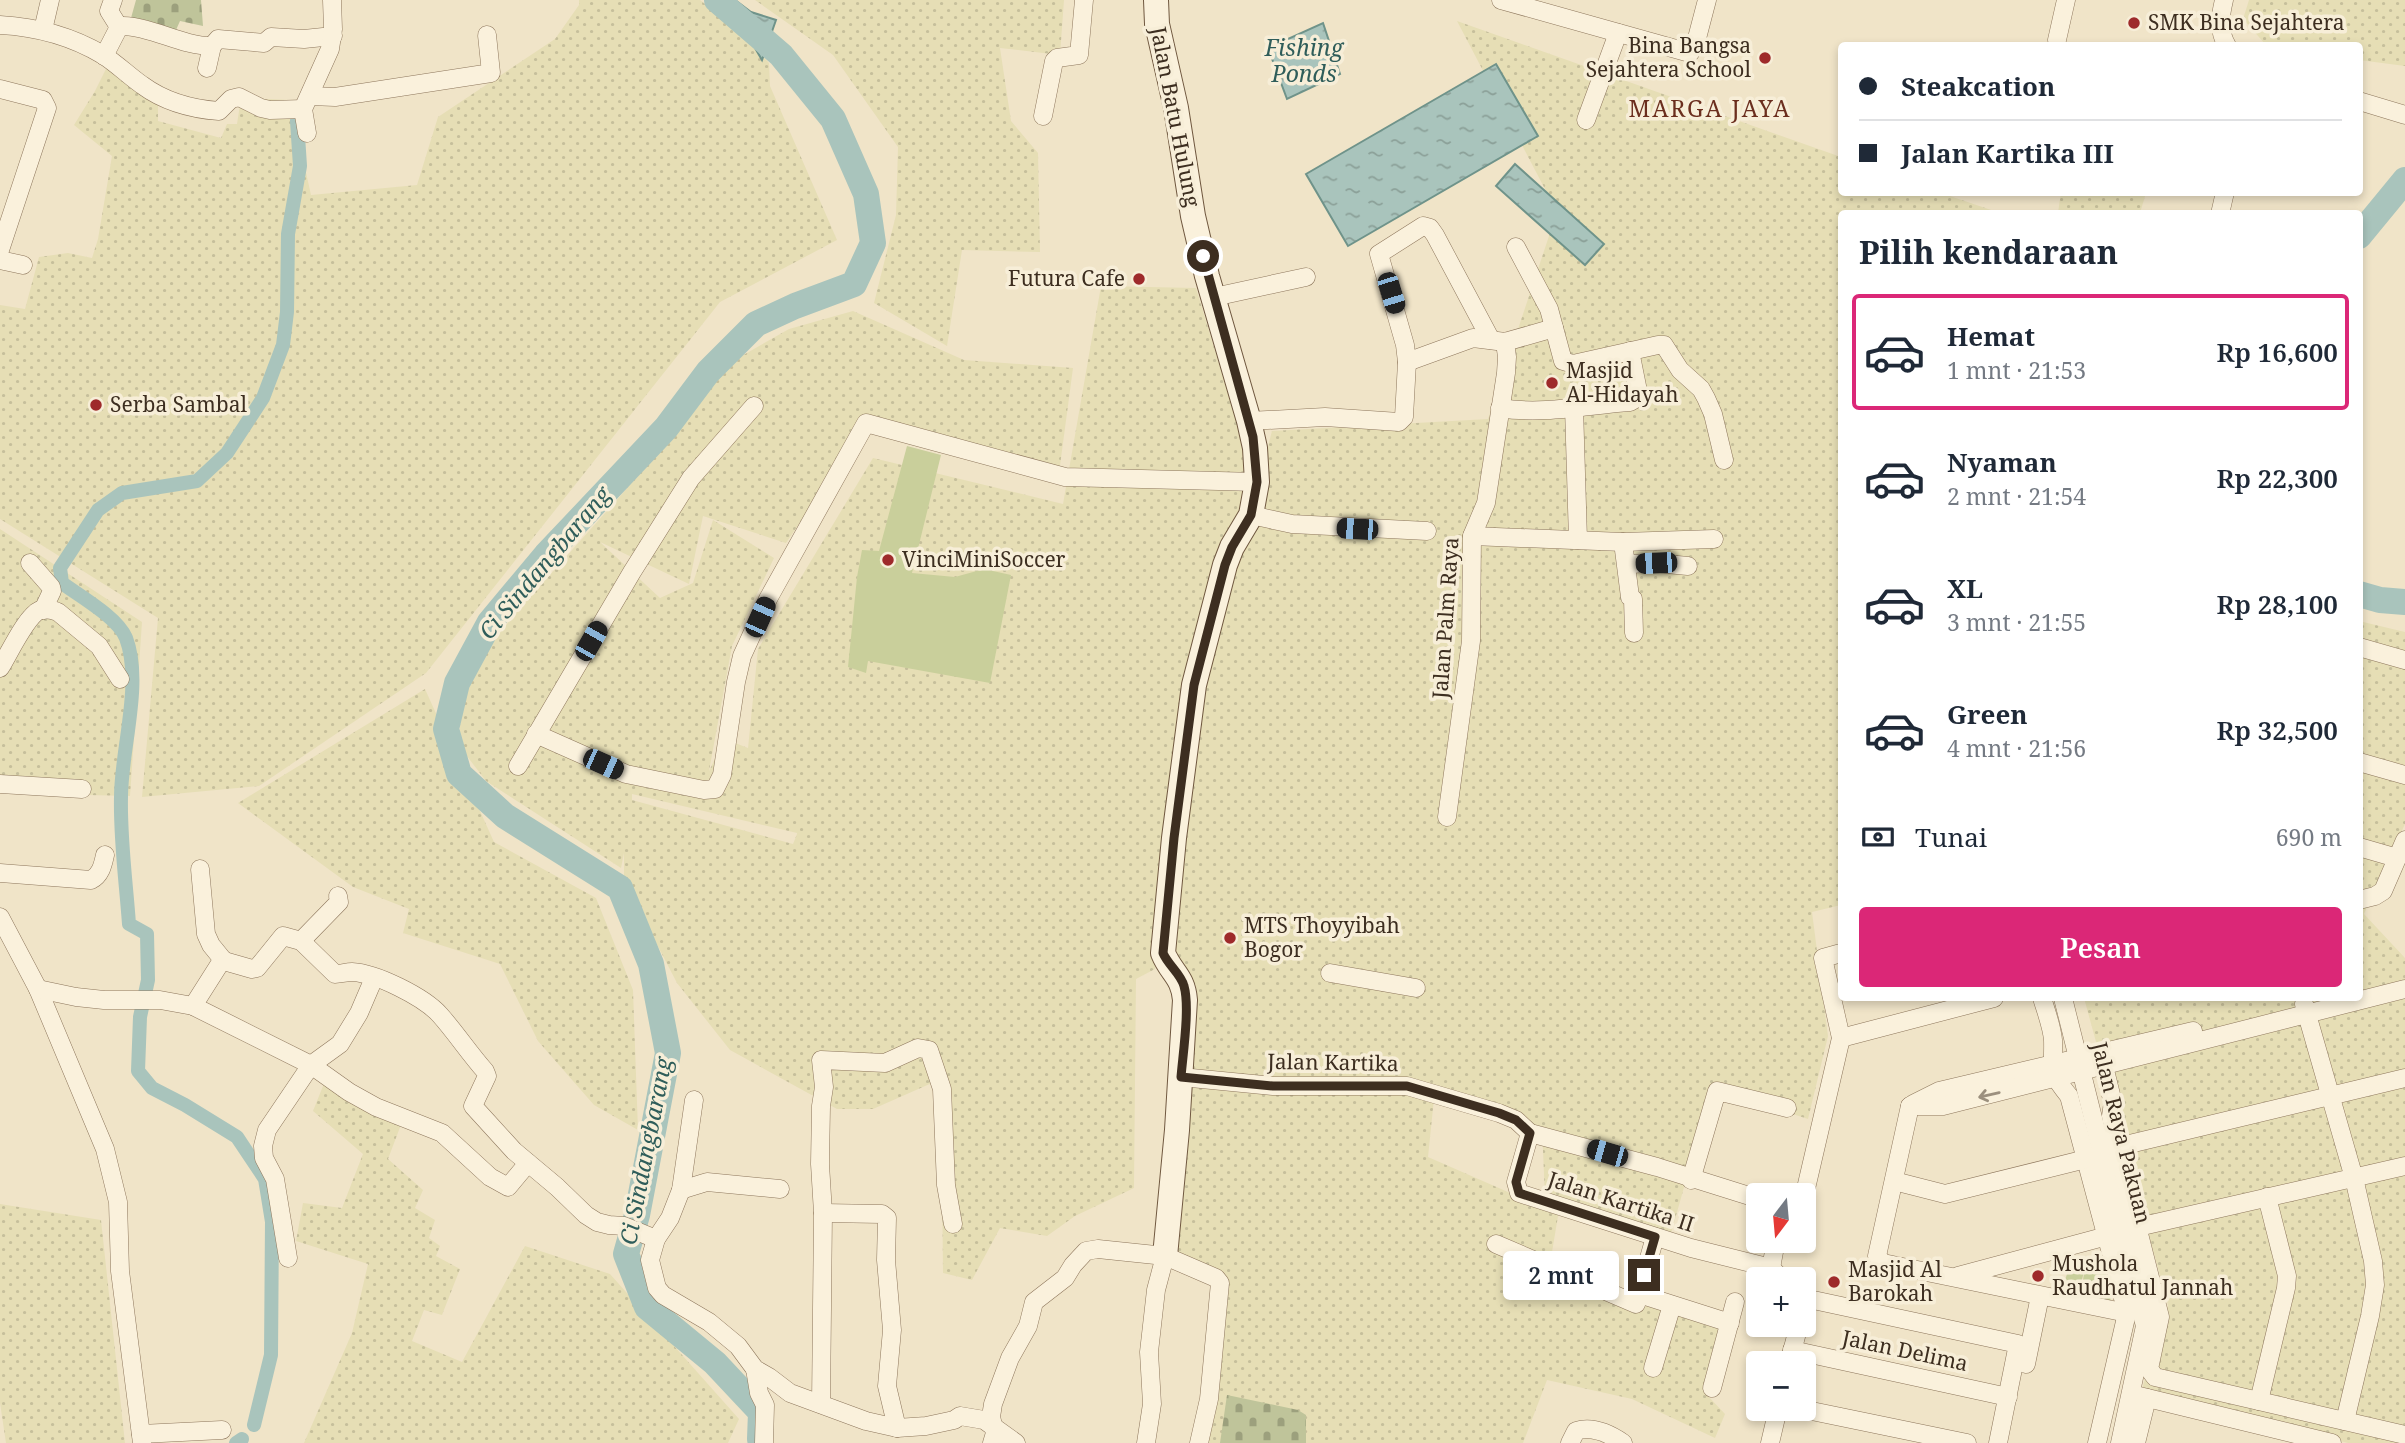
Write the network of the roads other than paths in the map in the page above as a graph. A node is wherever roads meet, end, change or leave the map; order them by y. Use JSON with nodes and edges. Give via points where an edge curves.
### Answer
{"nodes":[{"id":1,"x":50,"y":0,"type":"edge"},
{"id":2,"x":113,"y":0,"type":"edge"},
{"id":3,"x":332,"y":0,"type":"edge"},
{"id":4,"x":1084,"y":0,"type":"edge"},
{"id":5,"x":1156,"y":0,"type":"edge"},
{"id":6,"x":1501,"y":0,"type":"edge"},
{"id":7,"x":1705,"y":0,"type":"edge"},
{"id":8,"x":2066,"y":0,"type":"edge"},
{"id":9,"x":2224,"y":0,"type":"edge"},
{"id":10,"x":0,"y":25,"type":"edge"},
{"id":11,"x":120,"y":27,"type":"junction"},
{"id":12,"x":43,"y":30,"type":"junction"},
{"id":13,"x":1618,"y":33,"type":"junction"},
{"id":14,"x":487,"y":35,"type":"dead end"},
{"id":15,"x":327,"y":36,"type":"junction"},
{"id":16,"x":2057,"y":40,"type":"dead end"},
{"id":17,"x":2225,"y":42,"type":"edge"},
{"id":18,"x":212,"y":46,"type":"junction"},
{"id":19,"x":104,"y":56,"type":"junction"},
{"id":20,"x":206,"y":68,"type":"dead end"},
{"id":21,"x":0,"y":89,"type":"edge"},
{"id":22,"x":307,"y":102,"type":"junction"},
{"id":23,"x":2363,"y":102,"type":"edge"},
{"id":24,"x":2405,"y":115,"type":"edge"},
{"id":25,"x":1043,"y":116,"type":"dead end"},
{"id":26,"x":1586,"y":120,"type":"dead end"},
{"id":27,"x":307,"y":133,"type":"dead end"},
{"id":28,"x":1516,"y":247,"type":"dead end"},
{"id":29,"x":0,"y":250,"type":"edge"},
{"id":30,"x":0,"y":260,"type":"edge"},
{"id":31,"x":23,"y":265,"type":"dead end"},
{"id":32,"x":1306,"y":277,"type":"dead end"},
{"id":33,"x":1214,"y":297,"type":"junction"},
{"id":34,"x":1554,"y":328,"type":"junction"},
{"id":35,"x":1498,"y":341,"type":"junction"},
{"id":36,"x":1630,"y":351,"type":"junction"},
{"id":37,"x":1407,"y":362,"type":"junction"},
{"id":38,"x":754,"y":406,"type":"dead end"},
{"id":39,"x":1574,"y":407,"type":"junction"},
{"id":40,"x":1500,"y":408,"type":"junction"},
{"id":41,"x":1249,"y":421,"type":"junction"},
{"id":42,"x":1724,"y":460,"type":"dead end"},
{"id":43,"x":1257,"y":482,"type":"junction"},
{"id":44,"x":1251,"y":515,"type":"junction"},
{"id":45,"x":1427,"y":531,"type":"dead end"},
{"id":46,"x":1472,"y":536,"type":"junction"},
{"id":47,"x":1714,"y":539,"type":"dead end"},
{"id":48,"x":1578,"y":540,"type":"junction"},
{"id":49,"x":1623,"y":542,"type":"junction"},
{"id":50,"x":30,"y":563,"type":"dead end"},
{"id":51,"x":1627,"y":564,"type":"junction"},
{"id":52,"x":1688,"y":566,"type":"dead end"},
{"id":53,"x":43,"y":610,"type":"junction"},
{"id":54,"x":1634,"y":634,"type":"dead end"},
{"id":55,"x":2363,"y":648,"type":"edge"},
{"id":56,"x":2405,"y":660,"type":"edge"},
{"id":57,"x":0,"y":668,"type":"edge"},
{"id":58,"x":120,"y":679,"type":"dead end"},
{"id":59,"x":536,"y":734,"type":"junction"},
{"id":60,"x":2363,"y":763,"type":"edge"},
{"id":61,"x":518,"y":766,"type":"dead end"},
{"id":62,"x":2405,"y":775,"type":"edge"},
{"id":63,"x":0,"y":784,"type":"edge"},
{"id":64,"x":82,"y":789,"type":"dead end"},
{"id":65,"x":1447,"y":817,"type":"dead end"},
{"id":66,"x":2405,"y":840,"type":"edge"},
{"id":67,"x":2363,"y":848,"type":"edge"},
{"id":68,"x":106,"y":855,"type":"dead end"},
{"id":69,"x":2397,"y":858,"type":"junction"},
{"id":70,"x":200,"y":869,"type":"dead end"},
{"id":71,"x":0,"y":873,"type":"edge"},
{"id":72,"x":338,"y":895,"type":"dead end"},
{"id":73,"x":2363,"y":899,"type":"edge"},
{"id":74,"x":0,"y":917,"type":"edge"},
{"id":75,"x":301,"y":941,"type":"junction"},
{"id":76,"x":7,"y":945,"type":"edge"},
{"id":77,"x":1838,"y":954,"type":"edge"},
{"id":78,"x":224,"y":961,"type":"junction"},
{"id":79,"x":1330,"y":973,"type":"dead end"},
{"id":80,"x":374,"y":978,"type":"junction"},
{"id":81,"x":2405,"y":979,"type":"edge"},
{"id":82,"x":1416,"y":988,"type":"dead end"},
{"id":83,"x":38,"y":989,"type":"junction"},
{"id":84,"x":2363,"y":989,"type":"edge"},
{"id":85,"x":2405,"y":989,"type":"edge"},
{"id":86,"x":2363,"y":997,"type":"edge"},
{"id":87,"x":1983,"y":1001,"type":"edge"},
{"id":88,"x":2043,"y":1001,"type":"edge"},
{"id":89,"x":2064,"y":1001,"type":"edge"},
{"id":90,"x":2322,"y":1001,"type":"edge"},
{"id":91,"x":2345,"y":1001,"type":"edge"},
{"id":92,"x":193,"y":1006,"type":"junction"},
{"id":93,"x":2305,"y":1009,"type":"junction"},
{"id":94,"x":1841,"y":1038,"type":"junction"},
{"id":95,"x":2102,"y":1060,"type":"junction"},
{"id":96,"x":311,"y":1065,"type":"junction"},
{"id":97,"x":2080,"y":1065,"type":"junction"},
{"id":98,"x":2053,"y":1072,"type":"junction"},
{"id":99,"x":1181,"y":1077,"type":"junction"},
{"id":100,"x":2405,"y":1078,"type":"edge"},
{"id":101,"x":2331,"y":1096,"type":"junction"},
{"id":102,"x":694,"y":1100,"type":"dead end"},
{"id":103,"x":1787,"y":1108,"type":"dead end"},
{"id":104,"x":1530,"y":1133,"type":"junction"},
{"id":105,"x":2118,"y":1147,"type":"junction"},
{"id":106,"x":2086,"y":1159,"type":"junction"},
{"id":107,"x":528,"y":1163,"type":"junction"},
{"id":108,"x":2405,"y":1166,"type":"edge"},
{"id":109,"x":2354,"y":1178,"type":"junction"},
{"id":110,"x":1691,"y":1180,"type":"junction"},
{"id":111,"x":1894,"y":1181,"type":"junction"},
{"id":112,"x":1807,"y":1183,"type":"edge"},
{"id":113,"x":780,"y":1189,"type":"dead end"},
{"id":114,"x":681,"y":1190,"type":"junction"},
{"id":115,"x":1746,"y":1195,"type":"edge"},
{"id":116,"x":2267,"y":1197,"type":"junction"},
{"id":117,"x":823,"y":1213,"type":"junction"},
{"id":118,"x":953,"y":1224,"type":"dead end"},
{"id":119,"x":2138,"y":1227,"type":"junction"},
{"id":120,"x":2107,"y":1236,"type":"junction"},
{"id":121,"x":1655,"y":1237,"type":"junction"},
{"id":122,"x":656,"y":1239,"type":"junction"},
{"id":123,"x":1496,"y":1244,"type":"dead end"},
{"id":124,"x":1166,"y":1256,"type":"junction"},
{"id":125,"x":288,"y":1258,"type":"dead end"},
{"id":126,"x":1754,"y":1267,"type":"edge"},
{"id":127,"x":1953,"y":1278,"type":"junction"},
{"id":128,"x":1639,"y":1294,"type":"junction"},
{"id":129,"x":2040,"y":1296,"type":"junction"},
{"id":130,"x":1735,"y":1302,"type":"dead end"},
{"id":131,"x":1816,"y":1302,"type":"edge"},
{"id":132,"x":1672,"y":1305,"type":"junction"},
{"id":133,"x":2127,"y":1313,"type":"junction"},
{"id":134,"x":1730,"y":1324,"type":"junction"},
{"id":135,"x":1816,"y":1361,"type":"edge"},
{"id":136,"x":1653,"y":1368,"type":"dead end"},
{"id":137,"x":755,"y":1369,"type":"junction"},
{"id":138,"x":1713,"y":1388,"type":"dead end"},
{"id":139,"x":2139,"y":1396,"type":"junction"},
{"id":140,"x":2008,"y":1397,"type":"junction"},
{"id":141,"x":2259,"y":1401,"type":"junction"},
{"id":142,"x":821,"y":1404,"type":"junction"},
{"id":143,"x":1816,"y":1412,"type":"edge"},
{"id":144,"x":1775,"y":1421,"type":"edge"},
{"id":145,"x":2345,"y":1421,"type":"junction"},
{"id":146,"x":222,"y":1430,"type":"dead end"},
{"id":147,"x":905,"y":1433,"type":"edge"},
{"id":148,"x":992,"y":1435,"type":"edge"},
{"id":149,"x":2405,"y":1435,"type":"edge"},
{"id":150,"x":141,"y":1438,"type":"edge"},
{"id":151,"x":764,"y":1443,"type":"edge"},
{"id":152,"x":1016,"y":1443,"type":"edge"},
{"id":153,"x":1146,"y":1443,"type":"edge"},
{"id":154,"x":1199,"y":1443,"type":"edge"},
{"id":155,"x":1570,"y":1443,"type":"edge"},
{"id":156,"x":1623,"y":1443,"type":"edge"},
{"id":157,"x":1770,"y":1443,"type":"edge"},
{"id":158,"x":1967,"y":1443,"type":"edge"},
{"id":159,"x":1998,"y":1443,"type":"edge"},
{"id":160,"x":2009,"y":1443,"type":"edge"},
{"id":161,"x":2097,"y":1443,"type":"edge"},
{"id":162,"x":2120,"y":1443,"type":"edge"},
{"id":163,"x":2136,"y":1443,"type":"edge"},
{"id":164,"x":2332,"y":1443,"type":"edge"}],
"edges":[{"from":1,"to":12,"type":"street"},
{"from":2,"to":11,"type":"street","via":[[109,11]]},
{"from":3,"to":15,"type":"street"},
{"from":4,"to":25,"type":"street","via":[[1079,55],[1054,61]]},
{"from":5,"to":33,"type":"street","name":"Jalan Batu Hulung","via":[[1193,216]]},
{"from":6,"to":13,"type":"street"},
{"from":7,"to":13,"type":"street","via":[[1690,53]]},
{"from":8,"to":16,"type":"street"},
{"from":9,"to":17,"type":"street","via":[[2220,26]]},
{"from":10,"to":12,"type":"street"},
{"from":11,"to":18,"type":"street"},
{"from":11,"to":19,"type":"street"},
{"from":12,"to":19,"type":"street","via":[[62,34]]},
{"from":13,"to":26,"type":"street"},
{"from":14,"to":22,"type":"street","via":[[492,70],[487,75]]},
{"from":15,"to":18,"type":"street","via":[[271,37],[264,43],[218,39]]},
{"from":15,"to":22,"type":"street","via":[[330,49]]},
{"from":18,"to":20,"type":"street"},
{"from":19,"to":22,"type":"street","via":[[145,87],[187,106],[219,111],[239,97],[261,108]]},
{"from":21,"to":29,"type":"street","via":[[43,100],[47,108]]},
{"from":22,"to":27,"type":"street"},
{"from":23,"to":24,"type":"street"},
{"from":28,"to":34,"type":"street","via":[[1549,309]]},
{"from":30,"to":31,"type":"street"},
{"from":32,"to":33,"type":"street"},
{"from":33,"to":41,"type":"street","name":"Jalan Batu Hulung"},
{"from":34,"to":35,"type":"street"},
{"from":34,"to":36,"type":"street","via":[[1563,361],[1568,364]]},
{"from":35,"to":37,"type":"street","via":[[1473,338]]},
{"from":35,"to":37,"type":"street","name":"Jalan Palm Raya","via":[[1436,235],[1423,226],[1379,254]]},
{"from":35,"to":40,"type":"street","name":"Jalan Palm Raya","via":[[1507,357]]},
{"from":36,"to":39,"type":"street","via":[[1637,398]]},
{"from":36,"to":42,"type":"street","via":[[1658,345],[1669,350],[1706,397]]},
{"from":37,"to":41,"type":"street","name":"Jalan Palm Raya","via":[[1404,416],[1399,422],[1325,416]]},
{"from":38,"to":59,"type":"street","via":[[691,478]]},
{"from":39,"to":40,"type":"street"},
{"from":39,"to":48,"type":"street"},
{"from":40,"to":46,"type":"street","name":"Jalan Palm Raya","via":[[1486,503]]},
{"from":41,"to":43,"type":"street","name":"Jalan Batu Hulung"},
{"from":43,"to":44,"type":"street","name":"Jalan Batu Hulung"},
{"from":43,"to":59,"type":"street","via":[[1065,477],[866,423],[768,599],[742,656],[722,775],[715,789],[626,774]]},
{"from":44,"to":45,"type":"street","via":[[1292,524]]},
{"from":44,"to":99,"type":"street","name":"Jalan Batu Hulung","via":[[1225,565],[1194,685],[1174,838],[1163,953],[1184,984]]},
{"from":46,"to":48,"type":"street"},
{"from":46,"to":65,"type":"street","name":"Jalan Palm Raya","via":[[1471,641]]},
{"from":47,"to":49,"type":"street"},
{"from":48,"to":49,"type":"street"},
{"from":49,"to":51,"type":"street"},
{"from":50,"to":53,"type":"street","via":[[51,587]]},
{"from":51,"to":52,"type":"street","via":[[1657,571]]},
{"from":51,"to":54,"type":"street"},
{"from":53,"to":57,"type":"street","via":[[24,627]]},
{"from":53,"to":58,"type":"street","via":[[58,612],[99,646]]},
{"from":55,"to":56,"type":"street"},
{"from":59,"to":61,"type":"street"},
{"from":60,"to":62,"type":"street"},
{"from":63,"to":64,"type":"street"},
{"from":66,"to":69,"type":"street"},
{"from":67,"to":69,"type":"street"},
{"from":68,"to":71,"type":"street","via":[[91,880]]},
{"from":69,"to":73,"type":"street","via":[[2383,891]]},
{"from":70,"to":78,"type":"street","via":[[206,934]]},
{"from":72,"to":75,"type":"street","via":[[339,902]]},
{"from":74,"to":76,"type":"street"},
{"from":75,"to":78,"type":"street","via":[[283,936],[261,965],[252,969]]},
{"from":75,"to":80,"type":"street","via":[[331,972]]},
{"from":76,"to":83,"type":"street"},
{"from":77,"to":94,"type":"street","via":[[1823,958]]},
{"from":78,"to":92,"type":"street"},
{"from":79,"to":82,"type":"street"},
{"from":80,"to":96,"type":"street","via":[[340,1044]]},
{"from":80,"to":107,"type":"street","via":[[425,1001],[439,1014],[487,1076],[475,1099],[475,1110]]},
{"from":81,"to":84,"type":"street"},
{"from":83,"to":92,"type":"street","via":[[76,997]]},
{"from":83,"to":150,"type":"street","via":[[105,1149],[118,1202],[120,1271]]},
{"from":85,"to":86,"type":"street"},
{"from":87,"to":94,"type":"street"},
{"from":88,"to":98,"type":"street","via":[[2053,1039]]},
{"from":89,"to":97,"type":"street","name":"Jalan Raya Pakuan"},
{"from":90,"to":93,"type":"street"},
{"from":91,"to":93,"type":"street"},
{"from":92,"to":96,"type":"street"},
{"from":93,"to":95,"type":"street"},
{"from":93,"to":101,"type":"street"},
{"from":94,"to":112,"type":"street"},
{"from":95,"to":97,"type":"street"},
{"from":95,"to":105,"type":"street"},
{"from":96,"to":107,"type":"street","via":[[376,1107],[442,1133],[490,1177],[508,1187]]},
{"from":96,"to":125,"type":"street","via":[[267,1130],[263,1146],[275,1179]]},
{"from":97,"to":98,"type":"street"},
{"from":97,"to":139,"type":"street","name":"Jalan Raya Pakuan","via":[[2145,1326]]},
{"from":98,"to":106,"type":"street","via":[[2069,1096]]},
{"from":98,"to":111,"type":"street","via":[[1943,1106],[1910,1106]]},
{"from":99,"to":104,"type":"street","name":"Jalan Kartika","via":[[1273,1086],[1407,1086],[1499,1113]]},
{"from":99,"to":124,"type":"street","name":"Jalan Batu Hulung"},
{"from":100,"to":101,"type":"street"},
{"from":101,"to":105,"type":"street"},
{"from":101,"to":109,"type":"street"},
{"from":102,"to":114,"type":"street"},
{"from":103,"to":110,"type":"street","via":[[1717,1091]]},
{"from":104,"to":110,"type":"street","name":"Jalan Kartika"},
{"from":104,"to":121,"type":"street","name":"Jalan Kartika II","via":[[1516,1182],[1519,1193]]},
{"from":105,"to":119,"type":"street"},
{"from":106,"to":111,"type":"street","via":[[1945,1194]]},
{"from":106,"to":120,"type":"street"},
{"from":107,"to":122,"type":"street","via":[[586,1215]]},
{"from":108,"to":109,"type":"street"},
{"from":109,"to":116,"type":"street"},
{"from":109,"to":145,"type":"street","via":[[2375,1285]]},
{"from":110,"to":115,"type":"street","name":"Jalan Kartika"},
{"from":111,"to":127,"type":"street","via":[[1877,1256],[1883,1263]]},
{"from":113,"to":114,"type":"street","via":[[707,1182]]},
{"from":114,"to":122,"type":"street"},
{"from":116,"to":119,"type":"street"},
{"from":116,"to":141,"type":"street","via":[[2287,1276]]},
{"from":117,"to":118,"type":"street","via":[[821,1060],[885,1063],[918,1048],[929,1050],[942,1089],[946,1185]]},
{"from":117,"to":142,"type":"street"},
{"from":117,"to":147,"type":"street","via":[[882,1214],[887,1218],[892,1329],[887,1386]]},
{"from":119,"to":141,"type":"street","via":[[2160,1317],[2151,1374]]},
{"from":120,"to":127,"type":"street"},
{"from":120,"to":133,"type":"street"},
{"from":121,"to":126,"type":"street","name":"Jalan Kartika II"},
{"from":121,"to":128,"type":"street"},
{"from":122,"to":137,"type":"street","via":[[650,1260],[657,1288],[709,1322],[738,1346]]},
{"from":123,"to":128,"type":"street","via":[[1636,1304]]},
{"from":124,"to":148,"type":"street","via":[[1086,1251],[1065,1278],[1034,1301],[1028,1326],[993,1404]]},
{"from":124,"to":153,"type":"street","via":[[1156,1290],[1149,1352],[1152,1404]]},
{"from":124,"to":154,"type":"street","via":[[1220,1283],[1209,1399]]},
{"from":127,"to":129,"type":"street"},
{"from":128,"to":132,"type":"street"},
{"from":129,"to":133,"type":"street"},
{"from":129,"to":160,"type":"street"},
{"from":130,"to":134,"type":"street"},
{"from":131,"to":140,"type":"street","via":[[2018,1344]]},
{"from":132,"to":134,"type":"street"},
{"from":132,"to":136,"type":"street"},
{"from":133,"to":161,"type":"street"},
{"from":134,"to":138,"type":"street"},
{"from":135,"to":140,"type":"street","name":"Jalan Delima"},
{"from":137,"to":142,"type":"street","via":[[789,1393]]},
{"from":137,"to":151,"type":"street","via":[[765,1405]]},
{"from":139,"to":162,"type":"street","name":"Jalan Raya Pakuan"},
{"from":139,"to":163,"type":"street"},
{"from":139,"to":164,"type":"street"},
{"from":140,"to":159,"type":"street"},
{"from":141,"to":145,"type":"street"},
{"from":142,"to":147,"type":"street"},
{"from":143,"to":158,"type":"street"},
{"from":144,"to":157,"type":"street"},
{"from":145,"to":149,"type":"street"},
{"from":146,"to":150,"type":"street"},
{"from":147,"to":148,"type":"street","via":[[961,1416],[984,1420]]},
{"from":148,"to":152,"type":"street"},
{"from":155,"to":156,"type":"street","via":[[1576,1431],[1586,1428]]}]}
